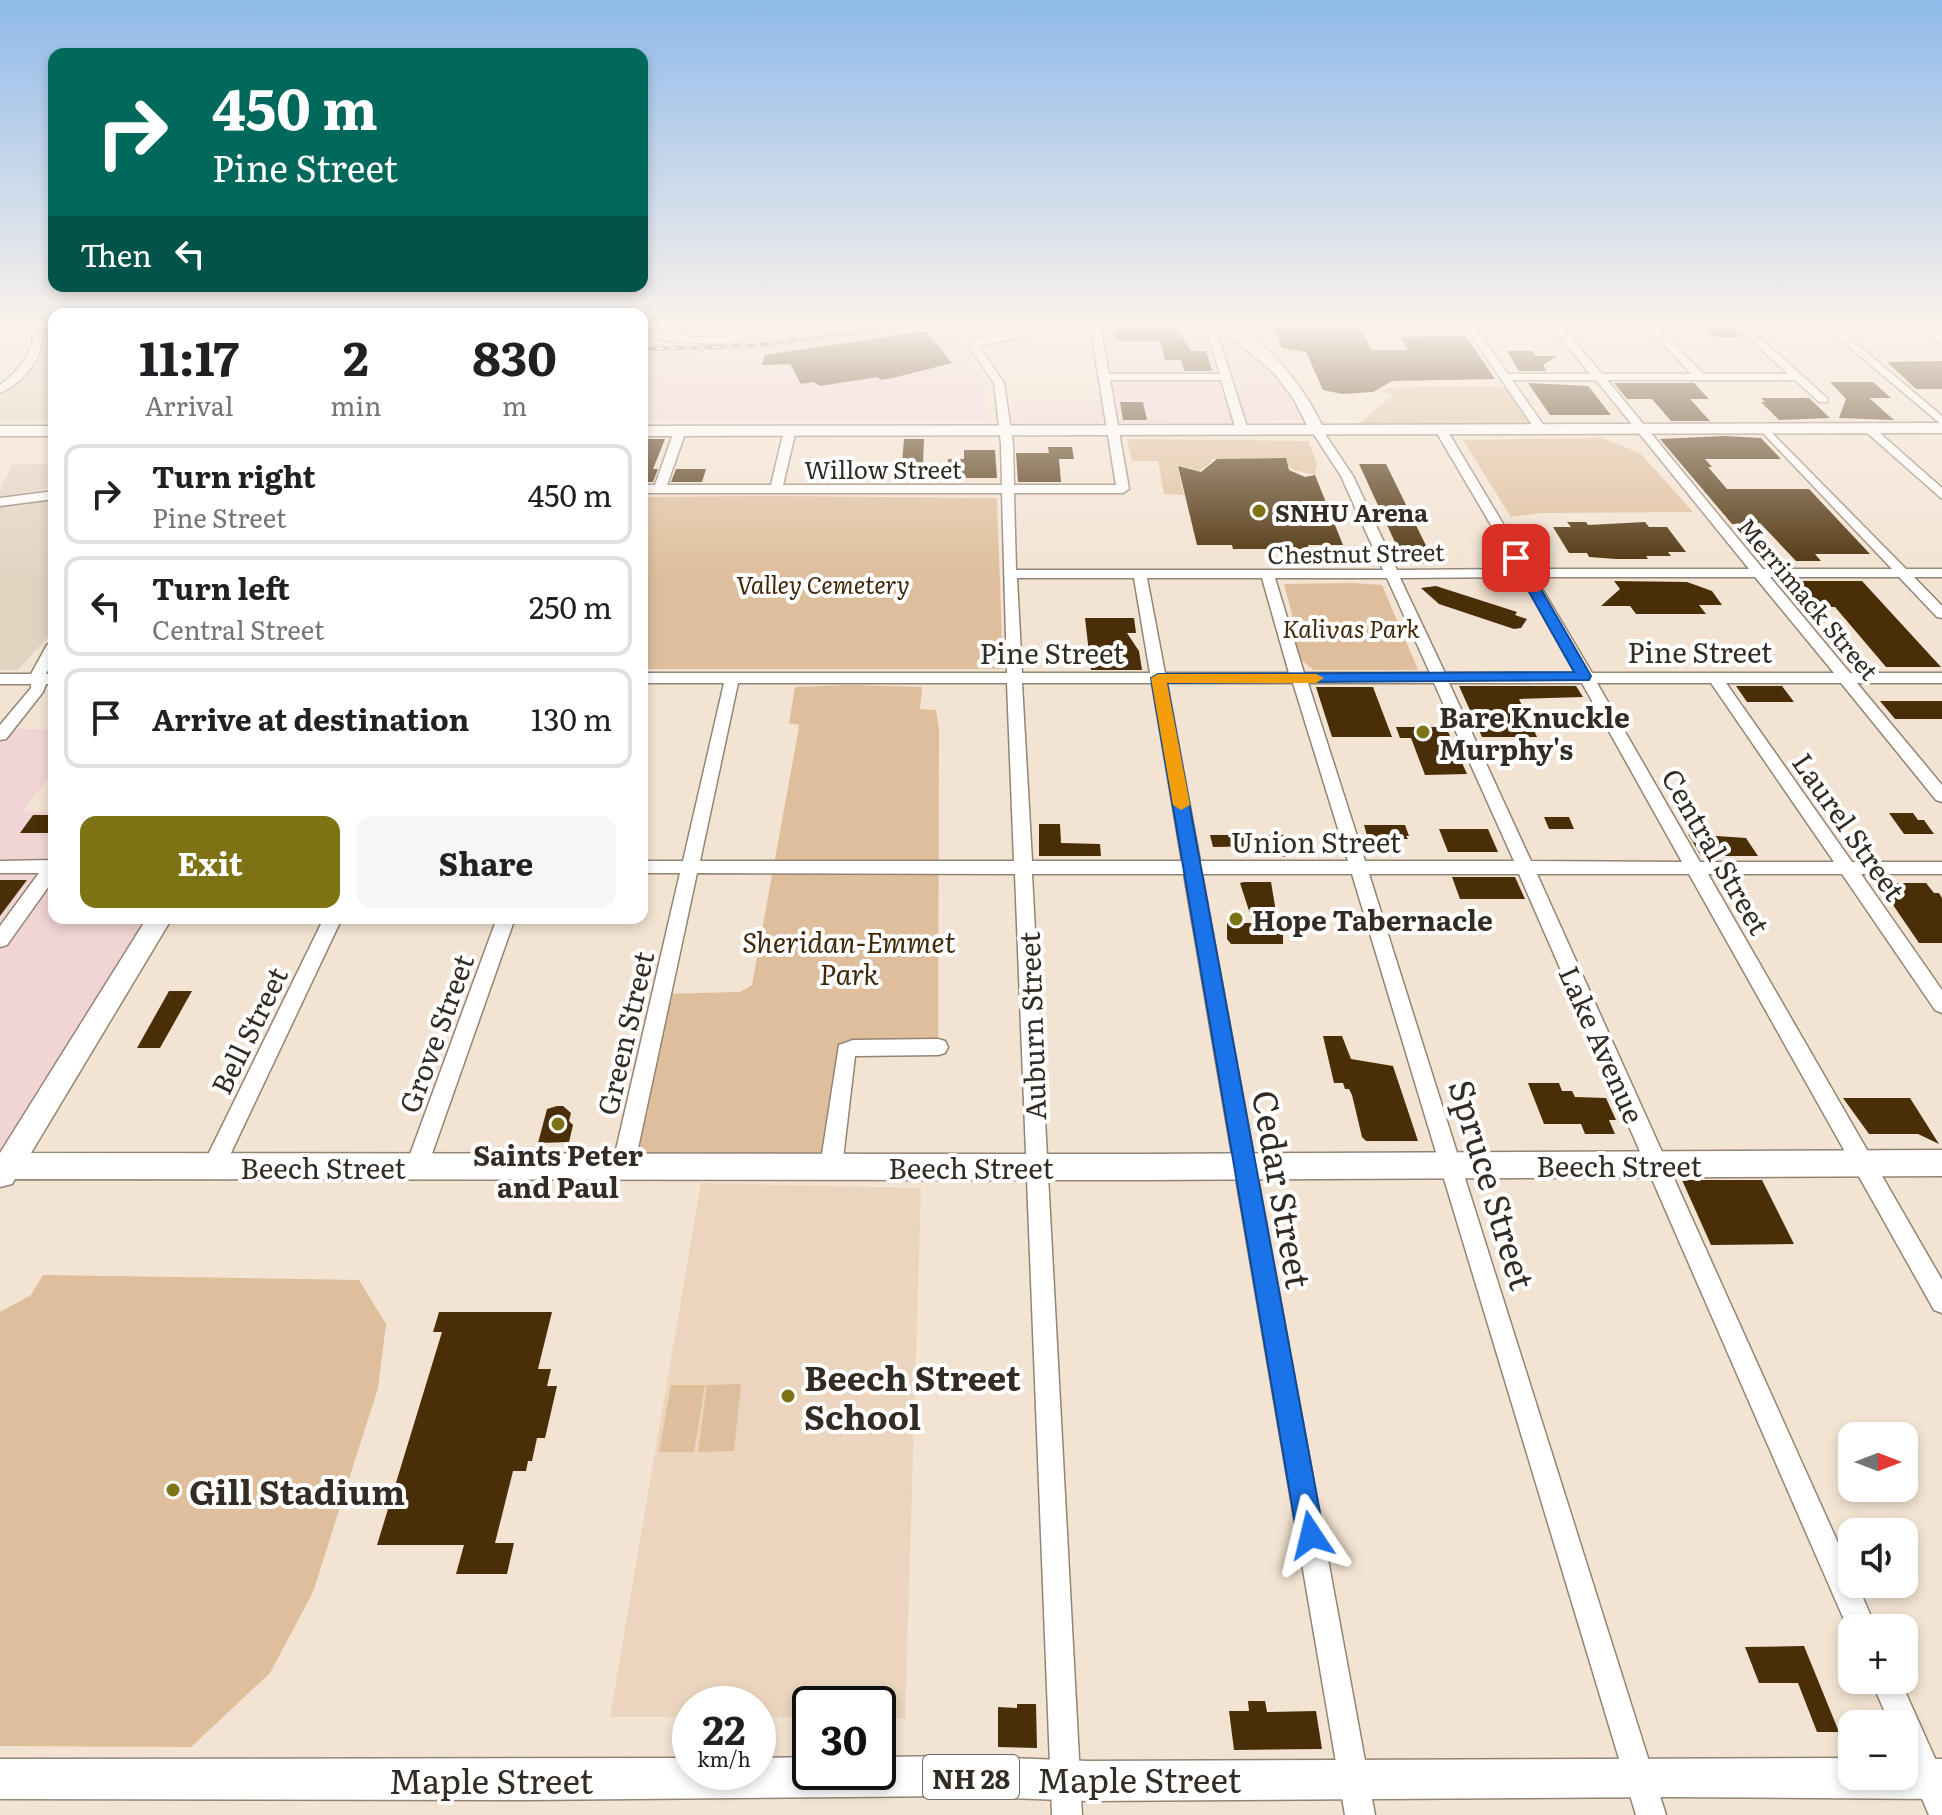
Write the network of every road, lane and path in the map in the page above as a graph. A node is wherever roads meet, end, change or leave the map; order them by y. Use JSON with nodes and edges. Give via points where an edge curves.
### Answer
{"nodes":[{"id":1,"x":1001,"y":410,"type":"edge"},
{"id":2,"x":1111,"y":410,"type":"edge"},
{"id":3,"x":1235,"y":410,"type":"edge"},
{"id":4,"x":1308,"y":410,"type":"edge"},
{"id":5,"x":1315,"y":410,"type":"edge"},
{"id":6,"x":1527,"y":410,"type":"edge"},
{"id":7,"x":1625,"y":410,"type":"edge"},
{"id":8,"x":1942,"y":428,"type":"edge"},
{"id":9,"x":1869,"y":429,"type":"junction"},
{"id":10,"x":790,"y":430,"type":"junction"},
{"id":11,"x":1003,"y":430,"type":"junction"},
{"id":12,"x":1114,"y":430,"type":"junction"},
{"id":13,"x":1242,"y":430,"type":"junction"},
{"id":14,"x":1324,"y":430,"type":"junction"},
{"id":15,"x":1441,"y":430,"type":"junction"},
{"id":16,"x":1541,"y":430,"type":"junction"},
{"id":17,"x":1641,"y":430,"type":"junction"},
{"id":18,"x":1766,"y":430,"type":"junction"},
{"id":19,"x":0,"y":431,"type":"edge"},
{"id":20,"x":48,"y":431,"type":"edge"},
{"id":21,"x":648,"y":431,"type":"edge"},
{"id":22,"x":680,"y":431,"type":"junction"},
{"id":23,"x":648,"y":489,"type":"edge"},
{"id":24,"x":660,"y":489,"type":"junction"},
{"id":25,"x":776,"y":489,"type":"junction"},
{"id":26,"x":1008,"y":490,"type":"junction"},
{"id":27,"x":1942,"y":495,"type":"edge"},
{"id":28,"x":48,"y":496,"type":"edge"},
{"id":29,"x":0,"y":502,"type":"edge"},
{"id":30,"x":1524,"y":572,"type":"junction"},
{"id":31,"x":1758,"y":573,"type":"junction"},
{"id":32,"x":1902,"y":573,"type":"junction"},
{"id":33,"x":1942,"y":573,"type":"edge"},
{"id":34,"x":1010,"y":574,"type":"junction"},
{"id":35,"x":1140,"y":574,"type":"junction"},
{"id":36,"x":1392,"y":574,"type":"junction"},
{"id":37,"x":1268,"y":575,"type":"junction"},
{"id":38,"x":1942,"y":614,"type":"edge"},
{"id":39,"x":1584,"y":676,"type":"junction"},
{"id":40,"x":1715,"y":677,"type":"junction"},
{"id":41,"x":1845,"y":677,"type":"junction"},
{"id":42,"x":648,"y":678,"type":"edge"},
{"id":43,"x":732,"y":678,"type":"junction"},
{"id":44,"x":1016,"y":678,"type":"junction"},
{"id":45,"x":1158,"y":678,"type":"junction"},
{"id":46,"x":1298,"y":678,"type":"junction"},
{"id":47,"x":1440,"y":678,"type":"junction"},
{"id":48,"x":1942,"y":678,"type":"edge"},
{"id":49,"x":0,"y":679,"type":"edge"},
{"id":50,"x":46,"y":679,"type":"edge"},
{"id":51,"x":0,"y":735,"type":"edge"},
{"id":52,"x":1942,"y":796,"type":"edge"},
{"id":53,"x":1024,"y":866,"type":"junction"},
{"id":54,"x":0,"y":867,"type":"edge"},
{"id":55,"x":48,"y":867,"type":"edge"},
{"id":56,"x":648,"y":867,"type":"edge"},
{"id":57,"x":689,"y":867,"type":"junction"},
{"id":58,"x":1193,"y":867,"type":"junction"},
{"id":59,"x":1360,"y":867,"type":"junction"},
{"id":60,"x":1526,"y":867,"type":"junction"},
{"id":61,"x":1695,"y":867,"type":"junction"},
{"id":62,"x":1847,"y":867,"type":"junction"},
{"id":63,"x":1942,"y":868,"type":"edge"},
{"id":64,"x":48,"y":875,"type":"edge"},
{"id":65,"x":156,"y":924,"type":"edge"},
{"id":66,"x":330,"y":924,"type":"edge"},
{"id":67,"x":504,"y":924,"type":"edge"},
{"id":68,"x":0,"y":940,"type":"edge"},
{"id":69,"x":1942,"y":1005,"type":"edge"},
{"id":70,"x":938,"y":1047,"type":"dead end"},
{"id":71,"x":1863,"y":1163,"type":"junction"},
{"id":72,"x":1942,"y":1163,"type":"edge"},
{"id":73,"x":1037,"y":1166,"type":"junction"},
{"id":74,"x":1245,"y":1166,"type":"junction"},
{"id":75,"x":1453,"y":1166,"type":"junction"},
{"id":76,"x":1657,"y":1166,"type":"junction"},
{"id":77,"x":213,"y":1167,"type":"junction"},
{"id":78,"x":623,"y":1167,"type":"junction"},
{"id":79,"x":831,"y":1167,"type":"junction"},
{"id":80,"x":416,"y":1168,"type":"junction"},
{"id":81,"x":3,"y":1170,"type":"edge"},
{"id":82,"x":1942,"y":1302,"type":"edge"},
{"id":83,"x":1856,"y":1614,"type":"edge"},
{"id":84,"x":1892,"y":1694,"type":"edge"},
{"id":85,"x":1639,"y":1777,"type":"junction"},
{"id":86,"x":0,"y":1779,"type":"edge"},
{"id":87,"x":1937,"y":1789,"type":"edge"},
{"id":88,"x":1357,"y":1797,"type":"edge"},
{"id":89,"x":1067,"y":1798,"type":"edge"},
{"id":90,"x":1651,"y":1815,"type":"edge"}],
"edges":[{"from":1,"to":11,"type":"street","name":"Auburn Street"},
{"from":2,"to":12,"type":"street"},
{"from":3,"to":13,"type":"street"},
{"from":4,"to":14,"type":"main road"},
{"from":5,"to":14,"type":"main road"},
{"from":6,"to":16,"type":"street"},
{"from":7,"to":17,"type":"street","name":"Merrimack Street"},
{"from":8,"to":9,"type":"main road"},
{"from":9,"to":18,"type":"main road"},
{"from":9,"to":27,"type":"street"},
{"from":10,"to":11,"type":"main road"},
{"from":10,"to":22,"type":"main road"},
{"from":10,"to":25,"type":"street"},
{"from":11,"to":12,"type":"main road"},
{"from":11,"to":26,"type":"street","name":"Auburn Street"},
{"from":12,"to":13,"type":"main road"},
{"from":12,"to":26,"type":"street","name":"Willow Street","via":[[1123,489]]},
{"from":13,"to":14,"type":"main road"},
{"from":14,"to":15,"type":"main road"},
{"from":14,"to":36,"type":"street","name":"Lake Avenue"},
{"from":15,"to":16,"type":"main road"},
{"from":15,"to":30,"type":"street","name":"Central Street"},
{"from":16,"to":17,"type":"main road"},
{"from":17,"to":18,"type":"main road"},
{"from":17,"to":31,"type":"street","name":"Merrimack Street"},
{"from":18,"to":32,"type":"street"},
{"from":19,"to":20,"type":"main road"},
{"from":21,"to":22,"type":"main road"},
{"from":22,"to":24,"type":"street"},
{"from":23,"to":24,"type":"street","name":"Willow Street"},
{"from":24,"to":25,"type":"street","name":"Willow Street"},
{"from":25,"to":26,"type":"street","name":"Willow Street"},
{"from":26,"to":34,"type":"street","name":"Auburn Street"},
{"from":28,"to":29,"type":"street"},
{"from":30,"to":31,"type":"street","name":"Chestnut Street"},
{"from":30,"to":36,"type":"street","name":"Chestnut Street"},
{"from":30,"to":39,"type":"street","name":"Central Street"},
{"from":31,"to":32,"type":"street","name":"Chestnut Street"},
{"from":31,"to":41,"type":"street","name":"Merrimack Street"},
{"from":32,"to":33,"type":"street","name":"Chestnut Street"},
{"from":32,"to":38,"type":"street"},
{"from":34,"to":35,"type":"street","name":"Chestnut Street"},
{"from":34,"to":44,"type":"street","name":"Auburn Street"},
{"from":35,"to":37,"type":"street","name":"Chestnut Street"},
{"from":35,"to":45,"type":"street","name":"Cedar Street"},
{"from":36,"to":37,"type":"street","name":"Chestnut Street"},
{"from":36,"to":47,"type":"street","name":"Lake Avenue"},
{"from":37,"to":46,"type":"street","name":"Spruce Street"},
{"from":39,"to":40,"type":"street","name":"Pine Street"},
{"from":39,"to":47,"type":"street","name":"Pine Street"},
{"from":39,"to":61,"type":"street","name":"Central Street"},
{"from":40,"to":41,"type":"street","name":"Pine Street"},
{"from":40,"to":62,"type":"street","name":"Laurel Street"},
{"from":41,"to":48,"type":"street","name":"Pine Street"},
{"from":41,"to":52,"type":"street","name":"Merrimack Street"},
{"from":42,"to":43,"type":"street","name":"Pine Street"},
{"from":43,"to":44,"type":"street","name":"Pine Street"},
{"from":43,"to":57,"type":"street","name":"Green Street"},
{"from":44,"to":45,"type":"street","name":"Pine Street"},
{"from":44,"to":53,"type":"street","name":"Auburn Street"},
{"from":45,"to":46,"type":"street","name":"Pine Street"},
{"from":45,"to":58,"type":"street","name":"Cedar Street"},
{"from":46,"to":47,"type":"street","name":"Pine Street"},
{"from":46,"to":59,"type":"street","name":"Spruce Street"},
{"from":47,"to":60,"type":"street","name":"Lake Avenue"},
{"from":49,"to":50,"type":"street"},
{"from":50,"to":51,"type":"street"},
{"from":53,"to":57,"type":"street","name":"Union Street"},
{"from":53,"to":58,"type":"street","name":"Union Street"},
{"from":53,"to":73,"type":"street","name":"Auburn Street"},
{"from":54,"to":55,"type":"street"},
{"from":56,"to":57,"type":"street","name":"Union Street"},
{"from":57,"to":78,"type":"street","name":"Green Street"},
{"from":58,"to":59,"type":"street","name":"Union Street"},
{"from":58,"to":74,"type":"street","name":"Cedar Street"},
{"from":59,"to":60,"type":"street","name":"Union Street"},
{"from":59,"to":75,"type":"street","name":"Spruce Street"},
{"from":60,"to":61,"type":"street","name":"Union Street"},
{"from":60,"to":76,"type":"street","name":"Lake Avenue"},
{"from":61,"to":62,"type":"street","name":"Union Street"},
{"from":61,"to":71,"type":"street","name":"Central Street"},
{"from":62,"to":63,"type":"street","name":"Union Street"},
{"from":62,"to":69,"type":"street","name":"Laurel Street"},
{"from":64,"to":68,"type":"street"},
{"from":65,"to":81,"type":"main road"},
{"from":66,"to":77,"type":"street","name":"Bell Street"},
{"from":67,"to":80,"type":"street","name":"Grove Street"},
{"from":70,"to":79,"type":"street","via":[[846,1051]]},
{"from":71,"to":72,"type":"main road","name":"Beech Street"},
{"from":71,"to":76,"type":"main road","name":"Beech Street"},
{"from":71,"to":82,"type":"street","name":"Central Street"},
{"from":73,"to":74,"type":"main road","name":"Beech Street"},
{"from":73,"to":79,"type":"main road","name":"Beech Street"},
{"from":73,"to":89,"type":"street","name":"Auburn Street"},
{"from":74,"to":75,"type":"main road","name":"Beech Street"},
{"from":74,"to":88,"type":"street","name":"Cedar Street"},
{"from":75,"to":76,"type":"main road","name":"Beech Street"},
{"from":75,"to":85,"type":"street","name":"Spruce Street"},
{"from":76,"to":83,"type":"street","name":"Lake Avenue"},
{"from":77,"to":80,"type":"main road","name":"Beech Street"},
{"from":77,"to":81,"type":"main road","name":"Beech Street"},
{"from":78,"to":79,"type":"main road","name":"Beech Street"},
{"from":78,"to":80,"type":"main road","name":"Beech Street"},
{"from":84,"to":87,"type":"street"},
{"from":85,"to":87,"type":"main road","name":"Maple Street","number":"NH 28"},
{"from":85,"to":88,"type":"main road","name":"Maple Street","number":"NH 28"},
{"from":85,"to":90,"type":"street","name":"Spruce Street"},
{"from":86,"to":89,"type":"main road","name":"Maple Street","number":"NH 28","via":[[955,1776]]},
{"from":88,"to":89,"type":"main road","name":"Maple Street","number":"NH 28"}]}
